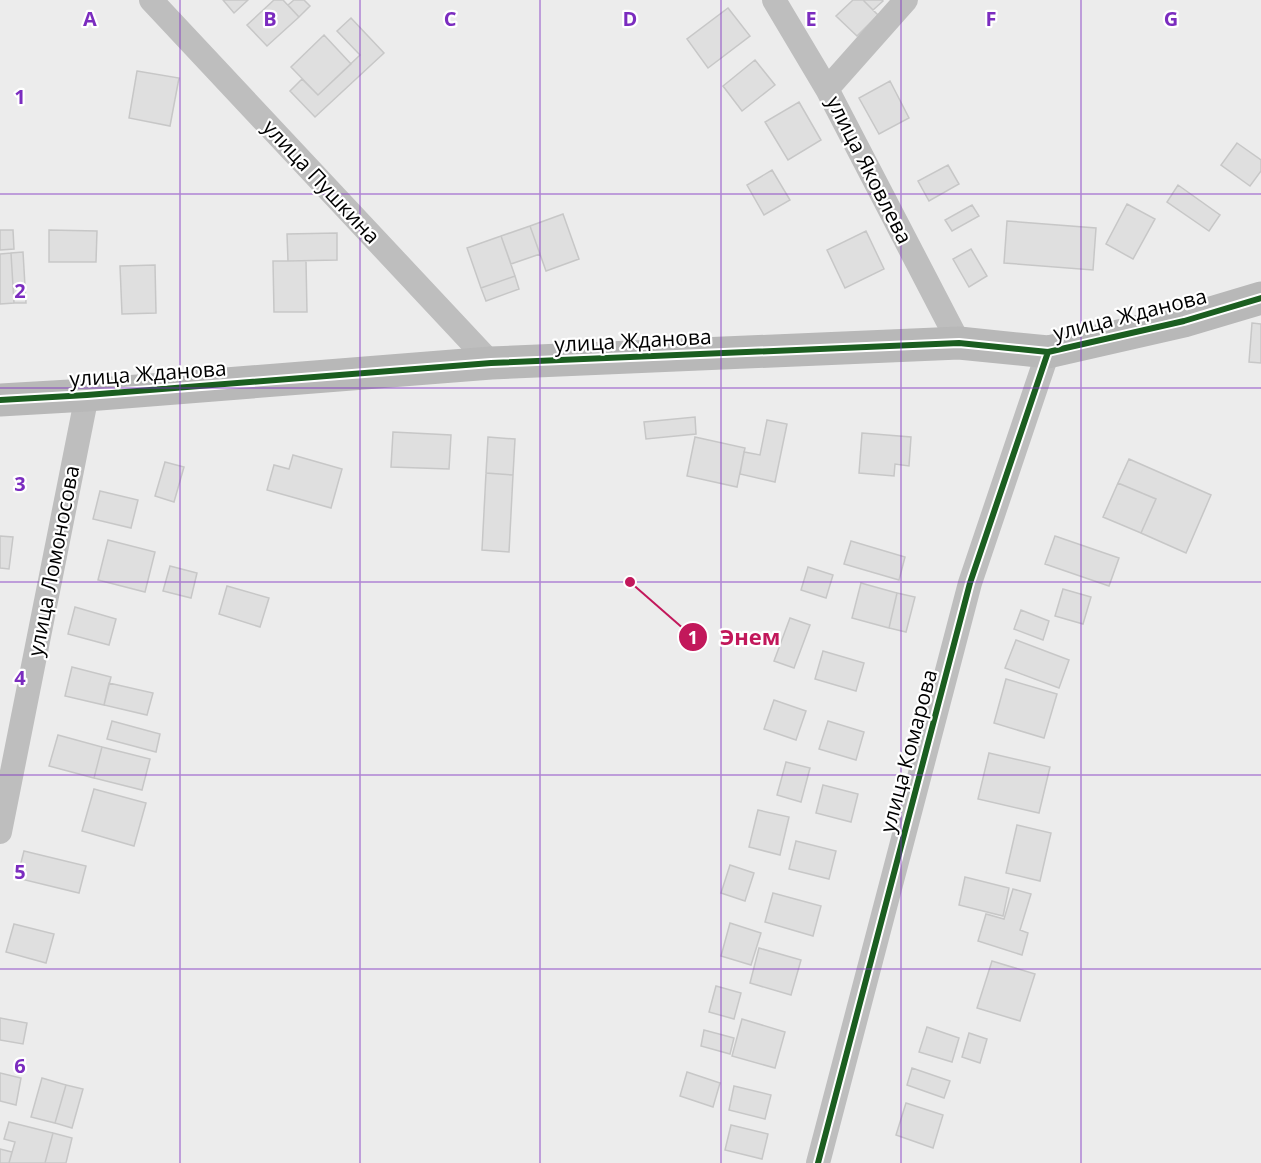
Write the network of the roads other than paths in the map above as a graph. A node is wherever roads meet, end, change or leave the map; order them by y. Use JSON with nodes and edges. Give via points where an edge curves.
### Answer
{"nodes":[{"id":1,"x":151,"y":0,"type":"edge"},
{"id":2,"x":774,"y":0,"type":"edge"},
{"id":3,"x":906,"y":0,"type":"edge"},
{"id":4,"x":827,"y":89,"type":"junction"},
{"id":5,"x":1261,"y":298,"type":"edge"},
{"id":6,"x":958,"y":343,"type":"junction"},
{"id":7,"x":1048,"y":352,"type":"junction"},
{"id":8,"x":491,"y":363,"type":"junction"},
{"id":9,"x":87,"y":395,"type":"junction"},
{"id":10,"x":0,"y":400,"type":"edge"},
{"id":11,"x":0,"y":832,"type":"edge"},
{"id":12,"x":818,"y":1163,"type":"edge"}],
"edges":[{"from":1,"to":8,"type":"street","name":"улица Пушкина"},
{"from":2,"to":4,"type":"street","name":"улица Яковлева"},
{"from":3,"to":4,"type":"street"},
{"from":4,"to":6,"type":"street","name":"улица Яковлева"},
{"from":5,"to":7,"type":"street","name":"улица Жданова","via":[[1184,321]]},
{"from":6,"to":7,"type":"street","name":"улица Жданова"},
{"from":6,"to":8,"type":"street","name":"улица Жданова"},
{"from":7,"to":12,"type":"street","name":"улица Комарова","via":[[970,583]]},
{"from":8,"to":9,"type":"street","name":"улица Жданова"},
{"from":9,"to":10,"type":"street","name":"улица Жданова"},
{"from":9,"to":11,"type":"street","name":"улица Ломоносова"}]}
